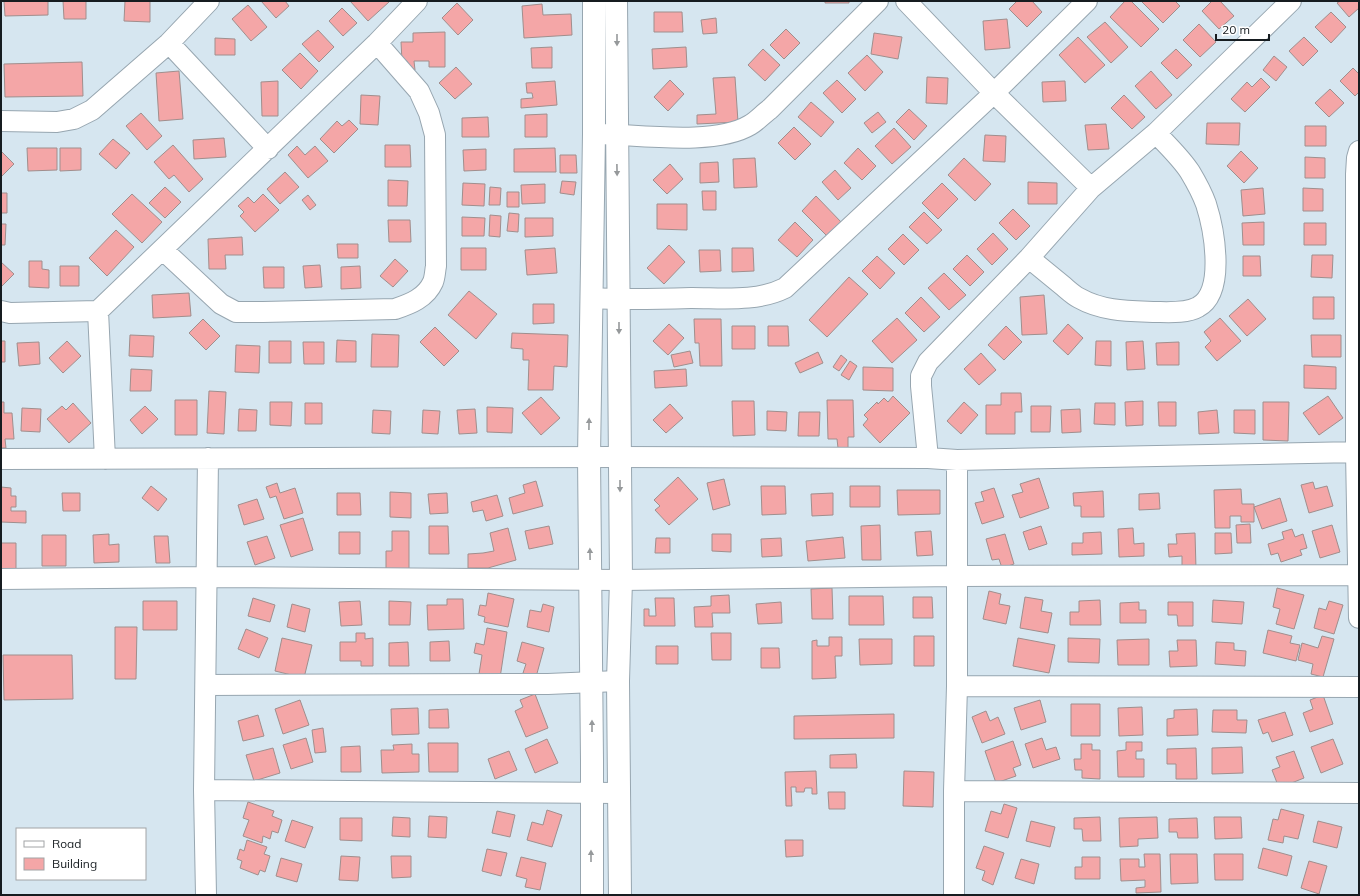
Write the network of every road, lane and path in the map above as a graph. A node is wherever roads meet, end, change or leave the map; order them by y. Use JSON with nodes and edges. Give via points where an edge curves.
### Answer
{"nodes":[{"id":1,"x":209,"y":1,"type":"edge"},
{"id":2,"x":417,"y":1,"type":"edge"},
{"id":3,"x":594,"y":1,"type":"edge"},
{"id":4,"x":616,"y":1,"type":"edge"},
{"id":5,"x":878,"y":1,"type":"edge"},
{"id":6,"x":906,"y":1,"type":"edge"},
{"id":7,"x":1087,"y":1,"type":"edge"},
{"id":8,"x":1291,"y":1,"type":"edge"},
{"id":9,"x":169,"y":43,"type":"junction"},
{"id":10,"x":377,"y":43,"type":"junction"},
{"id":11,"x":994,"y":93,"type":"junction"},
{"id":12,"x":1,"y":121,"type":"edge"},
{"id":13,"x":1156,"y":133,"type":"junction"},
{"id":14,"x":594,"y":134,"type":"junction"},
{"id":15,"x":617,"y":135,"type":"junction"},
{"id":16,"x":268,"y":149,"type":"junction"},
{"id":17,"x":1359,"y":150,"type":"edge"},
{"id":18,"x":1091,"y":188,"type":"junction"},
{"id":19,"x":163,"y":250,"type":"junction"},
{"id":20,"x":1029,"y":258,"type":"junction"},
{"id":21,"x":591,"y":298,"type":"junction"},
{"id":22,"x":619,"y":299,"type":"junction"},
{"id":23,"x":1,"y":311,"type":"edge"},
{"id":24,"x":98,"y":311,"type":"junction"},
{"id":25,"x":1358,"y":452,"type":"edge"},
{"id":26,"x":589,"y":457,"type":"junction"},
{"id":27,"x":620,"y":457,"type":"junction"},
{"id":28,"x":208,"y":458,"type":"junction"},
{"id":29,"x":928,"y":458,"type":"junction"},
{"id":30,"x":1,"y":459,"type":"edge"},
{"id":31,"x":104,"y":459,"type":"junction"},
{"id":32,"x":957,"y":460,"type":"junction"},
{"id":33,"x":1358,"y":575,"type":"edge"},
{"id":34,"x":958,"y":576,"type":"junction"},
{"id":35,"x":208,"y":577,"type":"junction"},
{"id":36,"x":1,"y":579,"type":"edge"},
{"id":37,"x":591,"y":580,"type":"junction"},
{"id":38,"x":621,"y":580,"type":"junction"},
{"id":39,"x":1359,"y":618,"type":"edge"},
{"id":40,"x":618,"y":681,"type":"junction"},
{"id":41,"x":592,"y":682,"type":"junction"},
{"id":42,"x":206,"y":685,"type":"junction"},
{"id":43,"x":957,"y":686,"type":"junction"},
{"id":44,"x":1359,"y":687,"type":"edge"},
{"id":45,"x":204,"y":790,"type":"junction"},
{"id":46,"x":954,"y":791,"type":"junction"},
{"id":47,"x":591,"y":793,"type":"junction"},
{"id":48,"x":618,"y":793,"type":"junction"},
{"id":49,"x":1359,"y":793,"type":"edge"},
{"id":50,"x":206,"y":895,"type":"edge"},
{"id":51,"x":592,"y":895,"type":"edge"},
{"id":52,"x":620,"y":895,"type":"edge"},
{"id":53,"x":954,"y":895,"type":"edge"}],
"edges":[{"from":1,"to":9,"type":"street"},
{"from":2,"to":10,"type":"street"},
{"from":3,"to":14,"type":"street"},
{"from":4,"to":15,"type":"street","one_way":true},
{"from":5,"to":15,"type":"street","via":[[770,110],[750,125],[728,134],[704,137]]},
{"from":6,"to":11,"type":"street"},
{"from":7,"to":11,"type":"street"},
{"from":8,"to":13,"type":"street"},
{"from":9,"to":12,"type":"street","via":[[99,105],[74,119],[57,122]]},
{"from":9,"to":16,"type":"street"},
{"from":10,"to":16,"type":"street"},
{"from":10,"to":19,"type":"street","via":[[419,91],[435,135],[436,266],[433,282],[424,295],[395,309],[236,312],[221,304]]},
{"from":11,"to":18,"type":"street"},
{"from":11,"to":22,"type":"street","via":[[785,288],[775,293],[747,298]]},
{"from":13,"to":18,"type":"street"},
{"from":13,"to":20,"type":"street","via":[[1189,170],[1206,205],[1215,250],[1215,275],[1211,293],[1203,303],[1188,311],[1161,312],[1095,306],[1077,297]]},
{"from":14,"to":15,"type":"street"},
{"from":14,"to":21,"type":"street"},
{"from":15,"to":22,"type":"street","one_way":true},
{"from":16,"to":19,"type":"street"},
{"from":17,"to":25,"type":"street","via":[[1356,174]]},
{"from":18,"to":20,"type":"street"},
{"from":19,"to":24,"type":"street"},
{"from":20,"to":29,"type":"street","via":[[928,362],[921,376],[921,386]]},
{"from":21,"to":22,"type":"street"},
{"from":26,"to":21,"type":"street","one_way":true},
{"from":22,"to":27,"type":"street","one_way":true},
{"from":23,"to":24,"type":"street"},
{"from":24,"to":31,"type":"street"},
{"from":25,"to":32,"type":"street"},
{"from":25,"to":33,"type":"street"},
{"from":26,"to":27,"type":"street"},
{"from":26,"to":28,"type":"street"},
{"from":37,"to":26,"type":"street","one_way":true},
{"from":27,"to":29,"type":"street"},
{"from":27,"to":38,"type":"street","one_way":true},
{"from":28,"to":31,"type":"street"},
{"from":28,"to":35,"type":"street"},
{"from":29,"to":32,"type":"street"},
{"from":30,"to":31,"type":"street"},
{"from":32,"to":34,"type":"street"},
{"from":33,"to":34,"type":"street"},
{"from":33,"to":39,"type":"street"},
{"from":34,"to":38,"type":"street"},
{"from":34,"to":43,"type":"street"},
{"from":35,"to":36,"type":"street"},
{"from":35,"to":37,"type":"street"},
{"from":35,"to":42,"type":"street"},
{"from":37,"to":38,"type":"street"},
{"from":37,"to":41,"type":"street"},
{"from":38,"to":40,"type":"street"},
{"from":40,"to":41,"type":"street"},
{"from":40,"to":48,"type":"street"},
{"from":41,"to":42,"type":"street"},
{"from":47,"to":41,"type":"street","one_way":true},
{"from":42,"to":45,"type":"street"},
{"from":43,"to":44,"type":"street"},
{"from":43,"to":46,"type":"street"},
{"from":45,"to":47,"type":"street"},
{"from":45,"to":50,"type":"street"},
{"from":46,"to":49,"type":"street"},
{"from":46,"to":53,"type":"street"},
{"from":47,"to":48,"type":"street"},
{"from":51,"to":47,"type":"street","one_way":true},
{"from":48,"to":52,"type":"street"}]}
